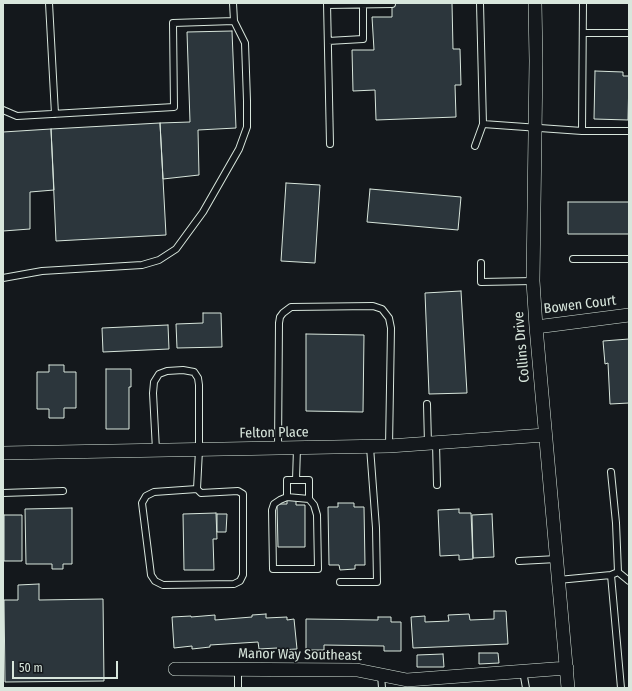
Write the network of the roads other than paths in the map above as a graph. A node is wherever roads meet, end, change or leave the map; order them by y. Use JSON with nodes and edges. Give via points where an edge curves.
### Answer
{"nodes":[{"id":1,"x":50,"y":3,"type":"edge"},
{"id":2,"x":233,"y":3,"type":"edge"},
{"id":3,"x":480,"y":3,"type":"edge"},
{"id":4,"x":535,"y":3,"type":"edge"},
{"id":5,"x":583,"y":3,"type":"edge"},
{"id":6,"x":327,"y":4,"type":"edge"},
{"id":7,"x":362,"y":4,"type":"junction"},
{"id":8,"x":392,"y":4,"type":"edge"},
{"id":9,"x":234,"y":21,"type":"junction"},
{"id":10,"x":583,"y":32,"type":"junction"},
{"id":11,"x":629,"y":33,"type":"edge"},
{"id":12,"x":328,"y":41,"type":"junction"},
{"id":13,"x":3,"y":110,"type":"edge"},
{"id":14,"x":55,"y":114,"type":"junction"},
{"id":15,"x":483,"y":124,"type":"junction"},
{"id":16,"x":535,"y":127,"type":"junction"},
{"id":17,"x":582,"y":131,"type":"junction"},
{"id":18,"x":629,"y":131,"type":"edge"},
{"id":19,"x":330,"y":144,"type":"dead end"},
{"id":20,"x":475,"y":146,"type":"dead end"},
{"id":21,"x":573,"y":259,"type":"dead end"},
{"id":22,"x":629,"y":259,"type":"edge"},
{"id":23,"x":481,"y":263,"type":"dead end"},
{"id":24,"x":3,"y":278,"type":"edge"},
{"id":25,"x":533,"y":281,"type":"junction"},
{"id":26,"x":629,"y":315,"type":"edge"},
{"id":27,"x":536,"y":327,"type":"junction"},
{"id":28,"x":427,"y":404,"type":"dead end"},
{"id":29,"x":545,"y":436,"type":"junction"},
{"id":30,"x":432,"y":444,"type":"junction"},
{"id":31,"x":389,"y":446,"type":"junction"},
{"id":32,"x":370,"y":447,"type":"junction"},
{"id":33,"x":278,"y":448,"type":"junction"},
{"id":34,"x":297,"y":448,"type":"junction"},
{"id":35,"x":156,"y":450,"type":"junction"},
{"id":36,"x":199,"y":450,"type":"junction"},
{"id":37,"x":3,"y":453,"type":"edge"},
{"id":38,"x":611,"y":472,"type":"dead end"},
{"id":39,"x":296,"y":480,"type":"junction"},
{"id":40,"x":437,"y":485,"type":"dead end"},
{"id":41,"x":197,"y":489,"type":"junction"},
{"id":42,"x":63,"y":491,"type":"dead end"},
{"id":43,"x":3,"y":493,"type":"edge"},
{"id":44,"x":287,"y":497,"type":"junction"},
{"id":45,"x":309,"y":499,"type":"junction"},
{"id":46,"x":557,"y":559,"type":"junction"},
{"id":47,"x":519,"y":562,"type":"dead end"},
{"id":48,"x":618,"y":572,"type":"junction"},
{"id":49,"x":611,"y":576,"type":"junction"},
{"id":50,"x":558,"y":580,"type":"junction"},
{"id":51,"x":629,"y":581,"type":"edge"},
{"id":52,"x":340,"y":582,"type":"dead end"},
{"id":53,"x":566,"y":668,"type":"junction"},
{"id":54,"x":175,"y":669,"type":"dead end"},
{"id":55,"x":238,"y":670,"type":"junction"},
{"id":56,"x":523,"y":671,"type":"junction"},
{"id":57,"x":381,"y":675,"type":"junction"},
{"id":58,"x":238,"y":688,"type":"edge"},
{"id":59,"x":382,"y":688,"type":"edge"},
{"id":60,"x":526,"y":688,"type":"edge"},
{"id":61,"x":568,"y":688,"type":"edge"},
{"id":62,"x":621,"y":688,"type":"edge"}],
"edges":[{"from":1,"to":14,"type":"lane"},
{"from":2,"to":9,"type":"lane"},
{"from":3,"to":15,"type":"lane"},
{"from":4,"to":16,"type":"street","name":"Collins Drive"},
{"from":5,"to":10,"type":"lane"},
{"from":6,"to":7,"type":"lane"},
{"from":6,"to":12,"type":"lane"},
{"from":7,"to":8,"type":"lane"},
{"from":7,"to":12,"type":"lane","via":[[363,39]]},
{"from":9,"to":14,"type":"lane","via":[[173,23],[174,107]]},
{"from":9,"to":24,"type":"lane","via":[[245,43],[247,127],[239,149],[203,212],[176,249],[159,260],[142,265],[42,271]]},
{"from":10,"to":11,"type":"lane"},
{"from":10,"to":17,"type":"lane"},
{"from":12,"to":19,"type":"lane"},
{"from":13,"to":14,"type":"lane","via":[[17,116]]},
{"from":15,"to":16,"type":"lane"},
{"from":15,"to":20,"type":"lane"},
{"from":16,"to":17,"type":"lane"},
{"from":16,"to":25,"type":"street","name":"Collins Drive"},
{"from":17,"to":18,"type":"lane"},
{"from":21,"to":22,"type":"lane"},
{"from":23,"to":25,"type":"lane","via":[[481,282]]},
{"from":25,"to":27,"type":"street","name":"Collins Drive"},
{"from":26,"to":27,"type":"street","name":"Bowen Court"},
{"from":27,"to":29,"type":"street","name":"Collins Drive"},
{"from":28,"to":30,"type":"lane"},
{"from":29,"to":30,"type":"street","name":"Felton Place"},
{"from":29,"to":46,"type":"street","name":"Collins Drive"},
{"from":30,"to":31,"type":"street","name":"Felton Place"},
{"from":30,"to":40,"type":"lane"},
{"from":31,"to":32,"type":"street","name":"Felton Place"},
{"from":31,"to":33,"type":"lane","via":[[389,318],[382,309],[373,306],[291,307],[283,313],[279,323]]},
{"from":32,"to":34,"type":"street","name":"Felton Place"},
{"from":32,"to":52,"type":"lane","via":[[377,582]]},
{"from":33,"to":34,"type":"street","name":"Felton Place"},
{"from":33,"to":36,"type":"street","name":"Felton Place"},
{"from":34,"to":39,"type":"lane"},
{"from":35,"to":36,"type":"street","name":"Felton Place"},
{"from":35,"to":36,"type":"lane","via":[[154,382],[159,374],[183,370],[194,372],[198,378]]},
{"from":35,"to":37,"type":"street","name":"Felton Place"},
{"from":36,"to":41,"type":"lane"},
{"from":38,"to":48,"type":"lane"},
{"from":39,"to":44,"type":"lane","via":[[286,480]]},
{"from":39,"to":45,"type":"lane","via":[[309,480]]},
{"from":41,"to":41,"type":"lane","via":[[201,493],[238,491],[243,494],[243,575],[240,581],[234,584],[163,585],[151,576],[142,503],[146,496],[154,492]]},
{"from":42,"to":43,"type":"lane"},
{"from":44,"to":45,"type":"lane"},
{"from":44,"to":45,"type":"lane","via":[[274,504],[272,510],[273,569],[318,569],[318,515]]},
{"from":46,"to":47,"type":"lane"},
{"from":46,"to":50,"type":"street","name":"Collins Drive"},
{"from":48,"to":49,"type":"lane"},
{"from":48,"to":51,"type":"lane"},
{"from":49,"to":50,"type":"lane"},
{"from":49,"to":62,"type":"lane"},
{"from":50,"to":53,"type":"street","name":"Collins Drive"},
{"from":53,"to":56,"type":"street","name":"Manor Way Southeast"},
{"from":53,"to":61,"type":"street","name":"Collins Drive"},
{"from":54,"to":55,"type":"street","name":"Manor Way Southeast"},
{"from":55,"to":57,"type":"street","name":"Manor Way Southeast","via":[[357,670]]},
{"from":55,"to":58,"type":"lane"},
{"from":56,"to":57,"type":"street","name":"Manor Way Southeast","via":[[407,680]]},
{"from":56,"to":60,"type":"lane"},
{"from":57,"to":59,"type":"lane"}]}
